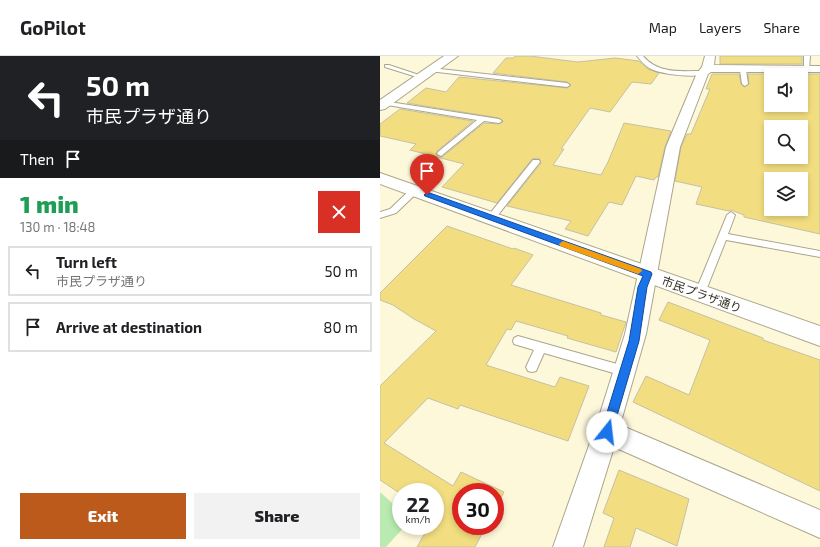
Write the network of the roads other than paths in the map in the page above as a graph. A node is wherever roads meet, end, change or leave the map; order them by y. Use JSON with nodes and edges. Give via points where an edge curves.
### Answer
{"nodes":[{"id":1,"x":452,"y":56,"type":"edge"},
{"id":2,"x":640,"y":56,"type":"edge"},
{"id":3,"x":710,"y":56,"type":"edge"},
{"id":4,"x":807,"y":56,"type":"edge"},
{"id":5,"x":386,"y":66,"type":"dead end"},
{"id":6,"x":807,"y":68,"type":"edge"},
{"id":7,"x":808,"y":69,"type":"edge"},
{"id":8,"x":820,"y":69,"type":"edge"},
{"id":9,"x":705,"y":70,"type":"junction"},
{"id":10,"x":743,"y":70,"type":"junction"},
{"id":11,"x":764,"y":70,"type":"edge"},
{"id":12,"x":426,"y":74,"type":"junction"},
{"id":13,"x":745,"y":84,"type":"dead end"},
{"id":14,"x":567,"y":85,"type":"dead end"},
{"id":15,"x":382,"y":105,"type":"edge"},
{"id":16,"x":482,"y":118,"type":"junction"},
{"id":17,"x":500,"y":121,"type":"dead end"},
{"id":18,"x":441,"y":154,"type":"dead end"},
{"id":19,"x":536,"y":162,"type":"dead end"},
{"id":20,"x":380,"y":178,"type":"edge"},
{"id":21,"x":415,"y":190,"type":"junction"},
{"id":22,"x":380,"y":215,"type":"edge"},
{"id":23,"x":731,"y":215,"type":"dead end"},
{"id":24,"x":492,"y":218,"type":"junction"},
{"id":25,"x":723,"y":236,"type":"junction"},
{"id":26,"x":820,"y":254,"type":"edge"},
{"id":27,"x":648,"y":274,"type":"junction"},
{"id":28,"x":700,"y":293,"type":"junction"},
{"id":29,"x":820,"y":336,"type":"edge"},
{"id":30,"x":518,"y":341,"type":"dead end"},
{"id":31,"x":541,"y":348,"type":"junction"},
{"id":32,"x":532,"y":367,"type":"dead end"},
{"id":33,"x":624,"y":371,"type":"junction"},
{"id":34,"x":607,"y":432,"type":"junction"},
{"id":35,"x":820,"y":524,"type":"edge"},
{"id":36,"x":568,"y":547,"type":"edge"}],
"edges":[{"from":1,"to":12,"type":"street"},
{"from":2,"to":9,"type":"lane","via":[[645,63],[666,72]]},
{"from":3,"to":9,"type":"street"},
{"from":4,"to":6,"type":"lane"},
{"from":5,"to":12,"type":"lane"},
{"from":7,"to":8,"type":"street"},
{"from":9,"to":10,"type":"street"},
{"from":9,"to":27,"type":"street","via":[[673,147]]},
{"from":10,"to":11,"type":"street"},
{"from":10,"to":13,"type":"lane"},
{"from":12,"to":14,"type":"lane"},
{"from":12,"to":15,"type":"street"},
{"from":15,"to":16,"type":"lane"},
{"from":16,"to":17,"type":"lane"},
{"from":16,"to":18,"type":"lane"},
{"from":19,"to":24,"type":"lane"},
{"from":20,"to":21,"type":"street","name":"市民プラザ通り"},
{"from":21,"to":22,"type":"lane","via":[[393,211]]},
{"from":21,"to":24,"type":"street","name":"市民プラザ通り"},
{"from":23,"to":25,"type":"lane"},
{"from":24,"to":27,"type":"street","name":"市民プラザ通り"},
{"from":25,"to":26,"type":"lane"},
{"from":25,"to":28,"type":"lane"},
{"from":27,"to":28,"type":"street","name":"市民プラザ通り"},
{"from":27,"to":33,"type":"street","via":[[643,287],[634,341]]},
{"from":28,"to":29,"type":"street","name":"市民プラザ通り"},
{"from":30,"to":31,"type":"lane"},
{"from":31,"to":32,"type":"lane"},
{"from":31,"to":33,"type":"lane"},
{"from":33,"to":34,"type":"street"},
{"from":34,"to":35,"type":"street"},
{"from":34,"to":36,"type":"street"}]}
